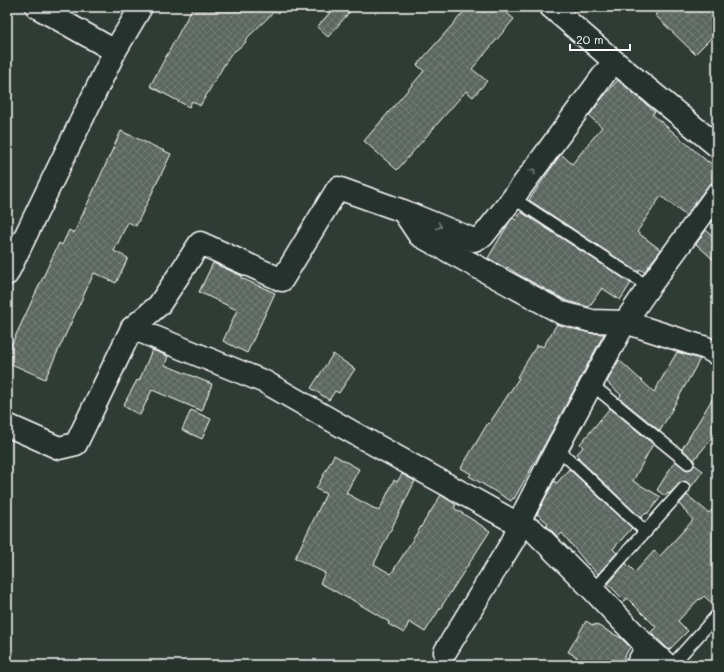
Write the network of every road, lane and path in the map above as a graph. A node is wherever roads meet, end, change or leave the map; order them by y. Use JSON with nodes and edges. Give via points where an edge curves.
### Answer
{"nodes":[{"id":1,"x":37,"y":7,"type":"edge"},
{"id":2,"x":141,"y":7,"type":"edge"},
{"id":3,"x":551,"y":7,"type":"edge"},
{"id":4,"x":115,"y":51,"type":"junction"},
{"id":5,"x":614,"y":61,"type":"junction"},
{"id":6,"x":717,"y":146,"type":"edge"},
{"id":7,"x":717,"y":194,"type":"edge"},
{"id":8,"x":513,"y":198,"type":"junction"},
{"id":9,"x":403,"y":211,"type":"junction"},
{"id":10,"x":7,"y":274,"type":"edge"},
{"id":11,"x":649,"y":287,"type":"junction"},
{"id":12,"x":625,"y":322,"type":"junction"},
{"id":13,"x":132,"y":328,"type":"junction"},
{"id":14,"x":717,"y":354,"type":"edge"},
{"id":15,"x":591,"y":384,"type":"junction"},
{"id":16,"x":7,"y":424,"type":"edge"},
{"id":17,"x":557,"y":448,"type":"junction"},
{"id":18,"x":688,"y":463,"type":"dead end"},
{"id":19,"x":684,"y":488,"type":"dead end"},
{"id":20,"x":518,"y":524,"type":"junction"},
{"id":21,"x":646,"y":532,"type":"junction"},
{"id":22,"x":593,"y":590,"type":"junction"},
{"id":23,"x":717,"y":615,"type":"edge"},
{"id":24,"x":642,"y":656,"type":"edge"},
{"id":25,"x":441,"y":659,"type":"edge"},
{"id":26,"x":667,"y":665,"type":"edge"},
{"id":27,"x":672,"y":665,"type":"edge"}],
"edges":[{"from":1,"to":4,"type":"street"},
{"from":2,"to":4,"type":"street"},
{"from":3,"to":5,"type":"street"},
{"from":4,"to":10,"type":"street"},
{"from":5,"to":6,"type":"street"},
{"from":8,"to":5,"type":"street","one_way":true},
{"from":7,"to":11,"type":"street"},
{"from":9,"to":8,"type":"street","one_way":true,"via":[[474,240],[483,236]]},
{"from":8,"to":11,"type":"lane"},
{"from":9,"to":12,"type":"street","via":[[419,235],[562,313],[592,321]]},
{"from":9,"to":13,"type":"street","via":[[338,188],[282,280],[200,243],[159,305]]},
{"from":11,"to":12,"type":"street"},
{"from":12,"to":14,"type":"street","via":[[706,348]]},
{"from":12,"to":15,"type":"street"},
{"from":13,"to":16,"type":"street","via":[[76,444],[60,448]]},
{"from":13,"to":20,"type":"street","via":[[265,382]]},
{"from":15,"to":17,"type":"street"},
{"from":15,"to":18,"type":"lane"},
{"from":17,"to":20,"type":"street"},
{"from":17,"to":21,"type":"lane"},
{"from":19,"to":21,"type":"lane"},
{"from":20,"to":22,"type":"street","via":[[534,531]]},
{"from":20,"to":25,"type":"street","via":[[514,539]]},
{"from":21,"to":22,"type":"lane"},
{"from":22,"to":24,"type":"street"},
{"from":23,"to":27,"type":"lane"},
{"from":24,"to":26,"type":"street"}]}
